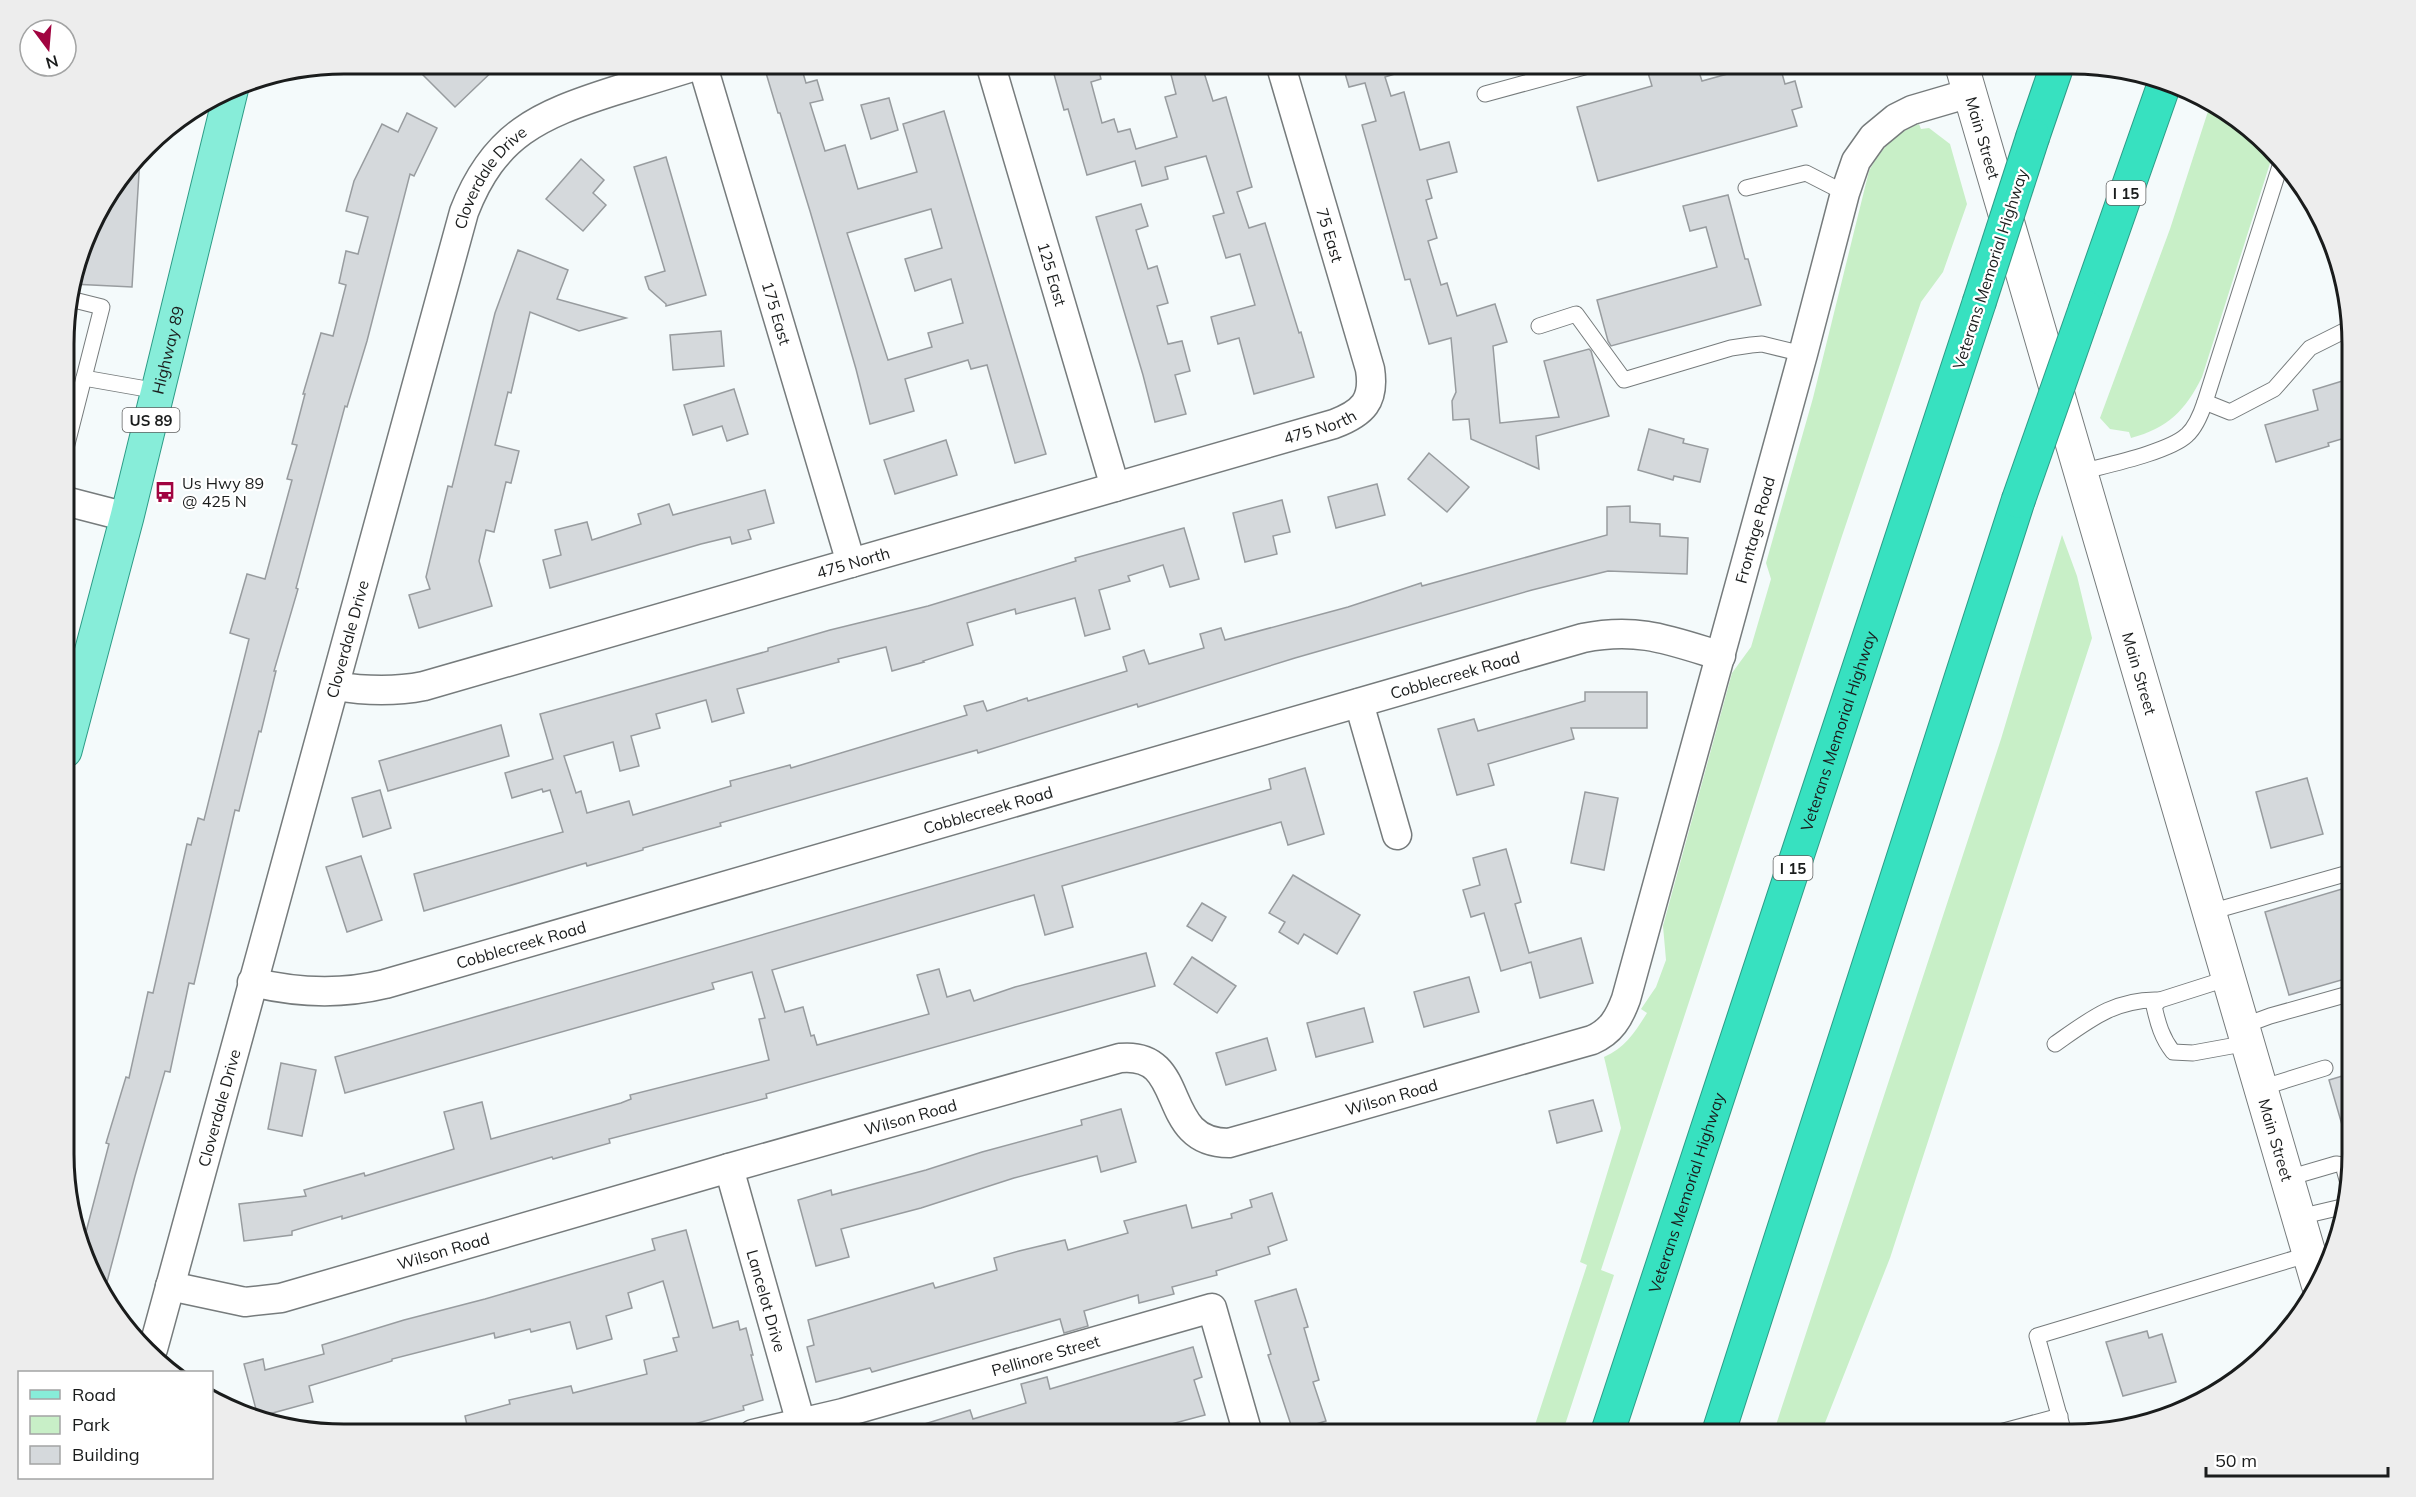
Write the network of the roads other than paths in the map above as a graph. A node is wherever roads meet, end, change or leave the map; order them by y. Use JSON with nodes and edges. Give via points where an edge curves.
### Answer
{"nodes":[{"id":1,"x":671,"y":74,"type":"edge"},
{"id":2,"x":705,"y":74,"type":"edge"},
{"id":3,"x":993,"y":74,"type":"edge"},
{"id":4,"x":1283,"y":74,"type":"edge"},
{"id":5,"x":1559,"y":74,"type":"edge"},
{"id":6,"x":2054,"y":74,"type":"edge"},
{"id":7,"x":1966,"y":78,"type":"edge"},
{"id":8,"x":2162,"y":89,"type":"edge"},
{"id":9,"x":1485,"y":94,"type":"dead end"},
{"id":10,"x":229,"y":99,"type":"edge"},
{"id":11,"x":2279,"y":170,"type":"edge"},
{"id":12,"x":1746,"y":188,"type":"dead end"},
{"id":13,"x":1845,"y":193,"type":"junction"},
{"id":14,"x":77,"y":301,"type":"edge"},
{"id":15,"x":1539,"y":326,"type":"dead end"},
{"id":16,"x":2342,"y":332,"type":"edge"},
{"id":17,"x":1803,"y":354,"type":"junction"},
{"id":18,"x":84,"y":378,"type":"junction"},
{"id":19,"x":158,"y":391,"type":"junction"},
{"id":20,"x":2205,"y":402,"type":"junction"},
{"id":21,"x":1364,"y":406,"type":"joint"},
{"id":22,"x":74,"y":417,"type":"edge"},
{"id":23,"x":2081,"y":472,"type":"junction"},
{"id":24,"x":1115,"y":487,"type":"junction"},
{"id":25,"x":74,"y":503,"type":"edge"},
{"id":26,"x":127,"y":517,"type":"junction"},
{"id":27,"x":851,"y":563,"type":"junction"},
{"id":28,"x":1721,"y":656,"type":"junction"},
{"id":29,"x":335,"y":686,"type":"junction"},
{"id":30,"x":1359,"y":703,"type":"junction"},
{"id":31,"x":74,"y":717,"type":"edge"},
{"id":32,"x":1397,"y":835,"type":"dead end"},
{"id":33,"x":2342,"y":875,"type":"edge"},
{"id":34,"x":2210,"y":912,"type":"junction"},
{"id":35,"x":2229,"y":978,"type":"junction"},
{"id":36,"x":252,"y":982,"type":"junction"},
{"id":37,"x":2342,"y":997,"type":"edge"},
{"id":38,"x":2160,"y":1000,"type":"junction"},
{"id":39,"x":1610,"y":1028,"type":"joint"},
{"id":40,"x":2246,"y":1034,"type":"junction"},
{"id":41,"x":2055,"y":1044,"type":"dead end"},
{"id":42,"x":2325,"y":1068,"type":"dead end"},
{"id":43,"x":2261,"y":1088,"type":"junction"},
{"id":44,"x":2342,"y":1165,"type":"edge"},
{"id":45,"x":729,"y":1168,"type":"junction"},
{"id":46,"x":2288,"y":1178,"type":"junction"},
{"id":47,"x":2336,"y":1208,"type":"edge"},
{"id":48,"x":2299,"y":1217,"type":"junction"},
{"id":49,"x":2314,"y":1269,"type":"edge"},
{"id":50,"x":170,"y":1286,"type":"junction"},
{"id":51,"x":154,"y":1345,"type":"edge"},
{"id":52,"x":2060,"y":1416,"type":"junction"},
{"id":53,"x":801,"y":1424,"type":"edge"},
{"id":54,"x":813,"y":1424,"type":"edge"},
{"id":55,"x":1245,"y":1424,"type":"edge"},
{"id":56,"x":1610,"y":1424,"type":"edge"},
{"id":57,"x":1721,"y":1424,"type":"edge"},
{"id":58,"x":2030,"y":1424,"type":"edge"},
{"id":59,"x":2062,"y":1424,"type":"edge"}],
"edges":[{"from":1,"to":29,"type":"street","name":"Cloverdale Drive","via":[[555,111],[522,131],[482,171],[464,212]]},
{"from":2,"to":27,"type":"street","name":"175 East"},
{"from":3,"to":24,"type":"street","name":"125 East"},
{"from":4,"to":21,"type":"street","name":"75 East","via":[[1370,369],[1370,395]]},
{"from":5,"to":9,"type":"lane"},
{"from":6,"to":56,"type":"highway","name":"Veterans Memorial Highway","number":"I 15","bridge":true},
{"from":7,"to":13,"type":"street","name":"Frontage Road","via":[[1884,127],[1856,161]]},
{"from":7,"to":23,"type":"street","name":"Main Street"},
{"from":8,"to":57,"type":"highway","number":"I 15","bridge":true,"via":[[2018,501]]},
{"from":10,"to":19,"type":"main road","name":"Highway 89","number":"US 89"},
{"from":11,"to":20,"type":"lane"},
{"from":12,"to":13,"type":"lane","via":[[1806,173]]},
{"from":13,"to":17,"type":"street","name":"Frontage Road"},
{"from":14,"to":18,"type":"lane","via":[[102,307]]},
{"from":15,"to":17,"type":"lane","via":[[1576,314],[1624,380],[1751,345]]},
{"from":16,"to":20,"type":"lane","via":[[2310,348],[2274,389],[2230,412]]},
{"from":17,"to":28,"type":"street","name":"Frontage Road"},
{"from":18,"to":19,"type":"lane"},
{"from":18,"to":22,"type":"lane"},
{"from":19,"to":26,"type":"main road","name":"Highway 89","number":"US 89"},
{"from":20,"to":23,"type":"lane","via":[[2193,428],[2177,442]]},
{"from":21,"to":24,"type":"street","name":"475 North","via":[[1334,424]]},
{"from":23,"to":34,"type":"street","name":"Main Street"},
{"from":24,"to":27,"type":"street","name":"475 North"},
{"from":25,"to":26,"type":"street"},
{"from":26,"to":31,"type":"main road","name":"Highway 89","number":"US 89"},
{"from":27,"to":29,"type":"street","name":"475 North","via":[[424,686],[381,691]]},
{"from":28,"to":30,"type":"street","name":"Cobblecreek Road","via":[[1656,636],[1602,634]]},
{"from":28,"to":39,"type":"street","name":"Frontage Road","via":[[1626,999]]},
{"from":29,"to":36,"type":"street","name":"Cloverdale Drive"},
{"from":30,"to":32,"type":"street"},
{"from":30,"to":36,"type":"street","name":"Cobblecreek Road","via":[[385,984],[347,991],[303,992]]},
{"from":33,"to":34,"type":"lane"},
{"from":34,"to":35,"type":"street","name":"Main Street"},
{"from":35,"to":38,"type":"lane"},
{"from":35,"to":40,"type":"street","name":"Main Street"},
{"from":36,"to":50,"type":"street","name":"Cloverdale Drive"},
{"from":37,"to":40,"type":"lane"},
{"from":38,"to":40,"type":"lane","via":[[2154,1006],[2157,1018],[2163,1040],[2173,1052],[2193,1053]]},
{"from":38,"to":41,"type":"lane","via":[[2140,999],[2100,1012]]},
{"from":39,"to":45,"type":"street","name":"Wilson Road","via":[[1592,1040],[1229,1143],[1211,1141],[1193,1130],[1179,1114],[1158,1068],[1130,1057]]},
{"from":40,"to":43,"type":"street","name":"Main Street"},
{"from":42,"to":43,"type":"lane"},
{"from":43,"to":46,"type":"street","name":"Main Street"},
{"from":44,"to":46,"type":"lane"},
{"from":45,"to":50,"type":"street","name":"Wilson Road","via":[[270,1301],[245,1302]]},
{"from":45,"to":53,"type":"street","name":"Lancelot Drive"},
{"from":46,"to":48,"type":"street","name":"Main Street"},
{"from":47,"to":48,"type":"lane"},
{"from":48,"to":49,"type":"street","name":"Main Street"},
{"from":49,"to":52,"type":"lane","via":[[2037,1336]]},
{"from":50,"to":51,"type":"street","name":"Cloverdale Drive"},
{"from":52,"to":58,"type":"lane"},
{"from":52,"to":59,"type":"lane"},
{"from":54,"to":55,"type":"street","name":"Pellinore Street","via":[[1212,1308]]}]}
